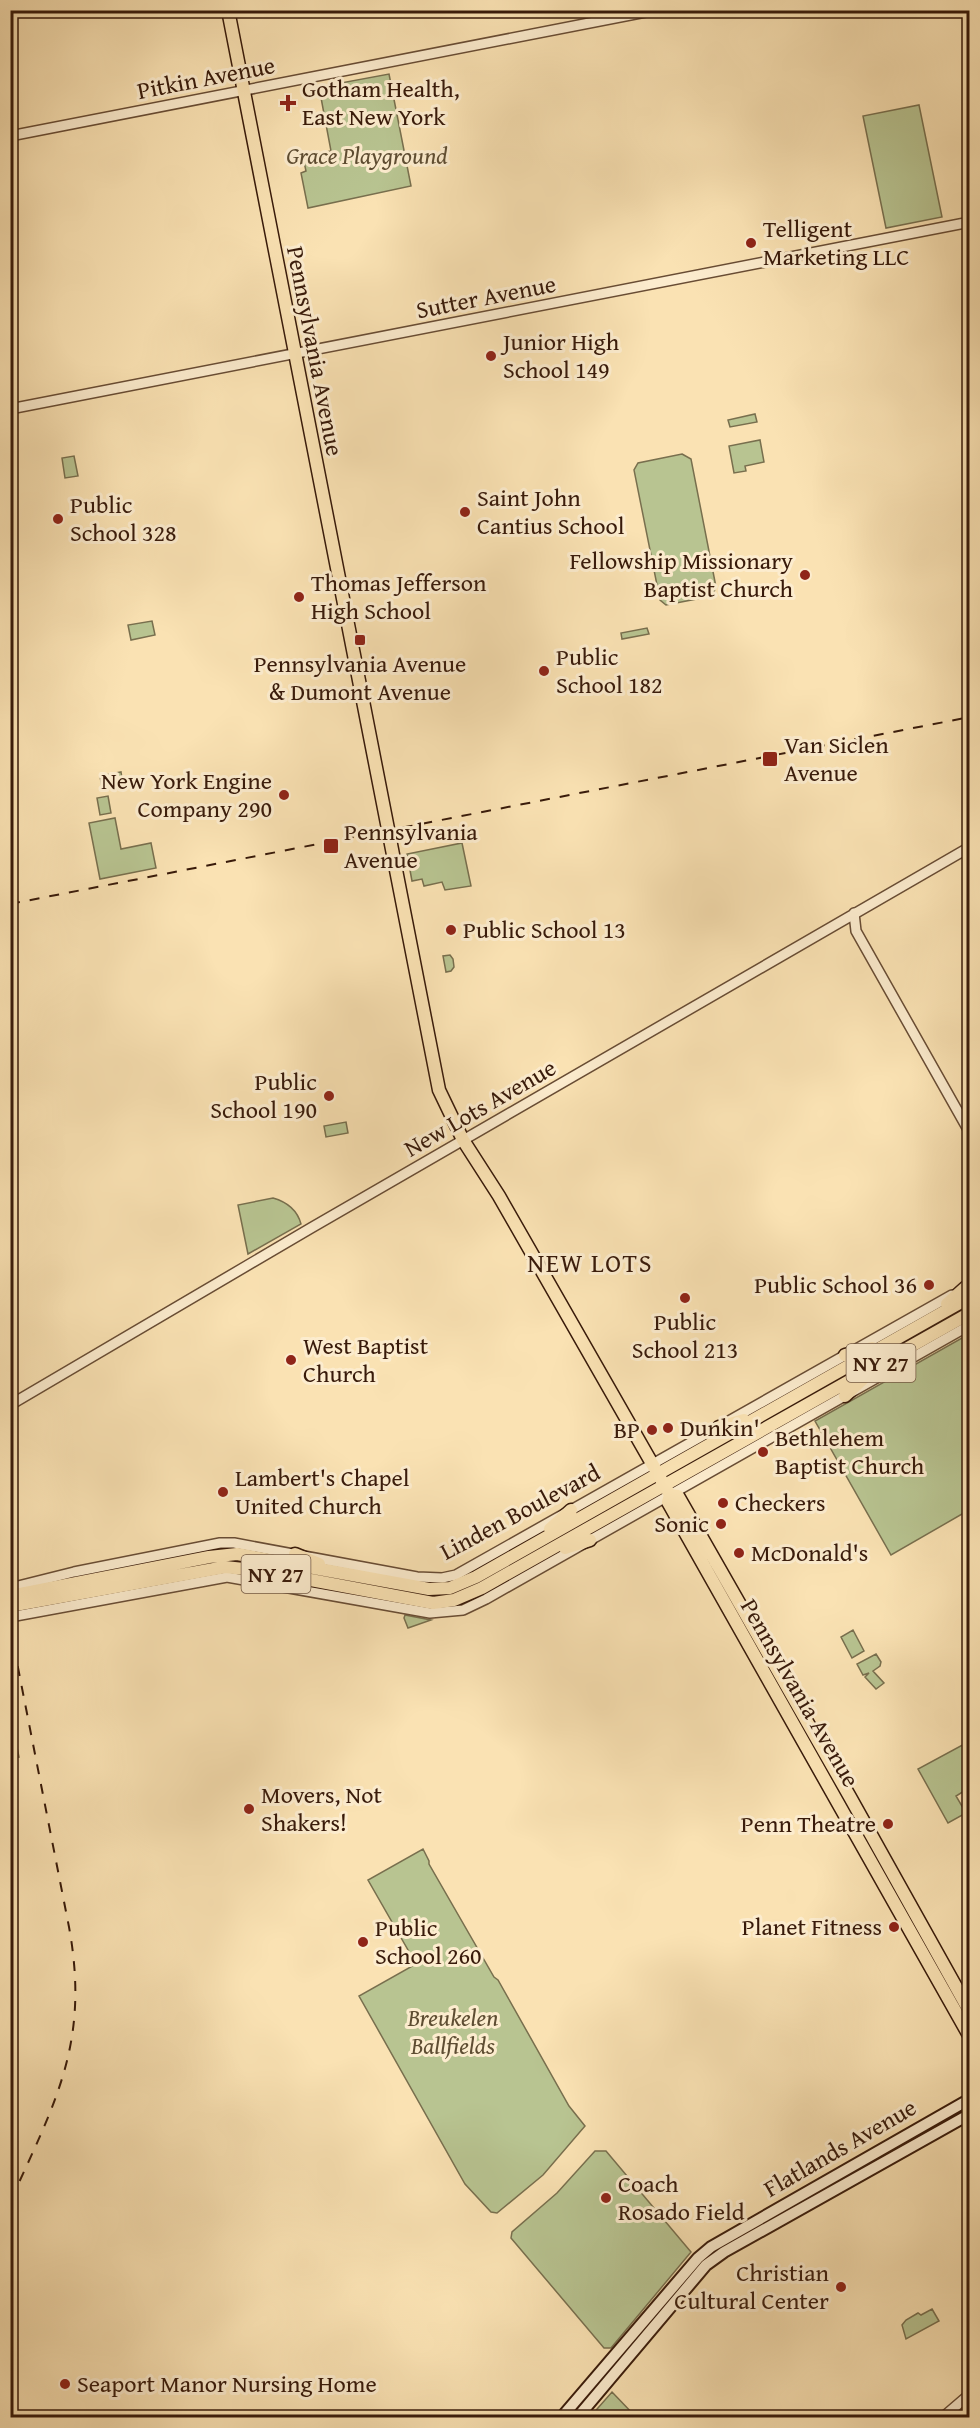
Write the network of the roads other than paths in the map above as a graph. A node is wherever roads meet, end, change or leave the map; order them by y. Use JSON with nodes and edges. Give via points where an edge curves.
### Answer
{"nodes":[{"id":1,"x":228,"y":10,"type":"edge"},
{"id":2,"x":656,"y":10,"type":"edge"},
{"id":3,"x":244,"y":91,"type":"junction"},
{"id":4,"x":10,"y":136,"type":"edge"},
{"id":5,"x":969,"y":222,"type":"edge"},
{"id":6,"x":295,"y":354,"type":"junction"},
{"id":7,"x":10,"y":409,"type":"edge"},
{"id":8,"x":969,"y":847,"type":"edge"},
{"id":9,"x":854,"y":913,"type":"junction"},
{"id":10,"x":969,"y":1133,"type":"edge"},
{"id":11,"x":463,"y":1140,"type":"junction"},
{"id":12,"x":968,"y":1290,"type":"edge"},
{"id":13,"x":969,"y":1313,"type":"edge"},
{"id":14,"x":969,"y":1323,"type":"edge"},
{"id":15,"x":933,"y":1334,"type":"junction"},
{"id":16,"x":890,"y":1342,"type":"junction"},
{"id":17,"x":845,"y":1355,"type":"junction"},
{"id":18,"x":879,"y":1364,"type":"junction"},
{"id":19,"x":845,"y":1396,"type":"junction"},
{"id":20,"x":10,"y":1405,"type":"edge"},
{"id":21,"x":760,"y":1416,"type":"junction"},
{"id":22,"x":719,"y":1427,"type":"junction"},
{"id":23,"x":654,"y":1469,"type":"junction"},
{"id":24,"x":667,"y":1490,"type":"junction"},
{"id":25,"x":572,"y":1510,"type":"junction"},
{"id":26,"x":590,"y":1540,"type":"junction"},
{"id":27,"x":531,"y":1545,"type":"junction"},
{"id":28,"x":295,"y":1554,"type":"junction"},
{"id":29,"x":540,"y":1555,"type":"junction"},
{"id":30,"x":340,"y":1573,"type":"junction"},
{"id":31,"x":10,"y":1588,"type":"edge"},
{"id":32,"x":10,"y":1596,"type":"edge"},
{"id":33,"x":10,"y":1606,"type":"edge"},
{"id":34,"x":10,"y":1617,"type":"edge"},
{"id":35,"x":969,"y":2012,"type":"edge"},
{"id":36,"x":969,"y":2037,"type":"edge"},
{"id":37,"x":969,"y":2099,"type":"edge"},
{"id":38,"x":969,"y":2114,"type":"edge"},
{"id":39,"x":969,"y":2394,"type":"edge"},
{"id":40,"x":561,"y":2418,"type":"edge"},
{"id":41,"x":577,"y":2418,"type":"edge"},
{"id":42,"x":942,"y":2418,"type":"edge"}],
"edges":[{"from":1,"to":3,"type":"main road","name":"Pennsylvania Avenue"},
{"from":2,"to":3,"type":"street","name":"Pitkin Avenue"},
{"from":3,"to":4,"type":"street","name":"Pitkin Avenue"},
{"from":3,"to":6,"type":"main road","name":"Pennsylvania Avenue"},
{"from":5,"to":6,"type":"street","name":"Sutter Avenue"},
{"from":6,"to":7,"type":"street","name":"Sutter Avenue"},
{"from":6,"to":11,"type":"main road","name":"Pennsylvania Avenue","via":[[439,1090]]},
{"from":8,"to":9,"type":"street","name":"New Lots Avenue"},
{"from":9,"to":10,"type":"street","via":[[856,931]]},
{"from":9,"to":11,"type":"street","name":"New Lots Avenue"},
{"from":11,"to":20,"type":"street","name":"New Lots Avenue"},
{"from":11,"to":23,"type":"main road","name":"Pennsylvania Avenue","via":[[499,1196]]},
{"from":12,"to":16,"type":"main road","name":"Linden Boulevard","number":"NY 27","via":[[931,1319]]},
{"from":12,"to":17,"type":"street","name":"Linden Boulevard"},
{"from":13,"to":15,"type":"main road","name":"Linden Boulevard","number":"NY 27"},
{"from":14,"to":15,"type":"main road"},
{"from":14,"to":19,"type":"street","name":"Linden Boulevard"},
{"from":15,"to":18,"type":"main road","name":"Linden Boulevard","number":"NY 27"},
{"from":16,"to":17,"type":"main road"},
{"from":16,"to":21,"type":"main road","name":"Linden Boulevard","number":"NY 27"},
{"from":17,"to":22,"type":"street","name":"Linden Boulevard"},
{"from":18,"to":19,"type":"main road"},
{"from":18,"to":24,"type":"main road","name":"Linden Boulevard","number":"NY 27"},
{"from":19,"to":24,"type":"street","name":"Linden Boulevard"},
{"from":21,"to":22,"type":"main road"},
{"from":21,"to":23,"type":"main road","name":"Linden Boulevard","number":"NY 27"},
{"from":22,"to":23,"type":"street","name":"Linden Boulevard"},
{"from":23,"to":24,"type":"main road","name":"Pennsylvania Avenue"},
{"from":23,"to":25,"type":"street","name":"Linden Boulevard"},
{"from":23,"to":27,"type":"main road","name":"Linden Boulevard","number":"NY 27"},
{"from":24,"to":26,"type":"street","name":"Linden Boulevard"},
{"from":24,"to":29,"type":"main road","name":"Linden Boulevard","number":"NY 27"},
{"from":24,"to":35,"type":"main road","name":"Pennsylvania Avenue","via":[[678,1496]]},
{"from":24,"to":36,"type":"main road","name":"Pennsylvania Avenue","via":[[668,1502]]},
{"from":25,"to":27,"type":"main road"},
{"from":25,"to":28,"type":"street","name":"Linden Boulevard","via":[[467,1570],[442,1578],[417,1577]]},
{"from":26,"to":29,"type":"main road"},
{"from":26,"to":34,"type":"street","name":"Linden Boulevard","via":[[474,1606],[447,1613],[420,1612],[227,1577]]},
{"from":27,"to":30,"type":"main road","name":"Linden Boulevard","number":"NY 27","via":[[450,1588],[429,1589]]},
{"from":28,"to":30,"type":"main road"},
{"from":28,"to":31,"type":"street","name":"Linden Boulevard","via":[[220,1544]]},
{"from":29,"to":33,"type":"main road","name":"Linden Boulevard","number":"NY 27","via":[[482,1588],[445,1602],[423,1602],[225,1567]]},
{"from":30,"to":32,"type":"main road","name":"Linden Boulevard","number":"NY 27","via":[[252,1556],[222,1555]]},
{"from":37,"to":40,"type":"main road","name":"Flatlands Avenue","via":[[711,2247]]},
{"from":38,"to":41,"type":"main road","name":"Flatlands Avenue","via":[[706,2265]]},
{"from":39,"to":42,"type":"street"}]}
